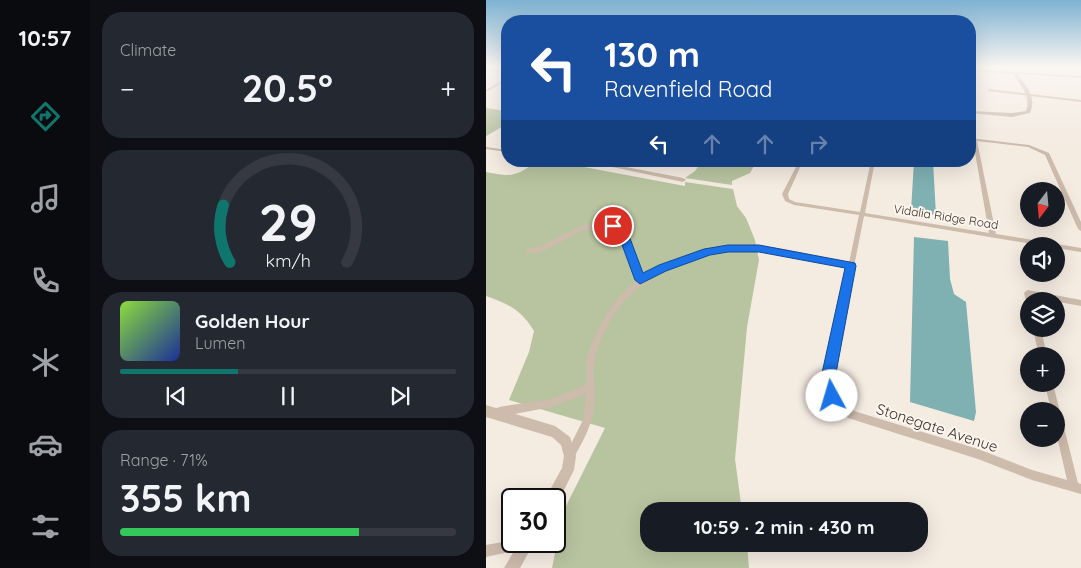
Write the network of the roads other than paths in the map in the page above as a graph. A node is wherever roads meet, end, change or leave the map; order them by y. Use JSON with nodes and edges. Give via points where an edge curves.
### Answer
{"nodes":[{"id":1,"x":1009,"y":93,"type":"edge"},
{"id":2,"x":1027,"y":93,"type":"edge"},
{"id":3,"x":1029,"y":95,"type":"junction"},
{"id":4,"x":1081,"y":101,"type":"edge"},
{"id":5,"x":976,"y":112,"type":"edge"},
{"id":6,"x":976,"y":139,"type":"edge"},
{"id":7,"x":486,"y":148,"type":"edge"},
{"id":8,"x":501,"y":150,"type":"edge"},
{"id":9,"x":976,"y":157,"type":"edge"},
{"id":10,"x":617,"y":167,"type":"edge"},
{"id":11,"x":798,"y":167,"type":"edge"},
{"id":12,"x":871,"y":167,"type":"edge"},
{"id":13,"x":683,"y":180,"type":"dead end"},
{"id":14,"x":862,"y":214,"type":"junction"},
{"id":15,"x":1081,"y":229,"type":"edge"},
{"id":16,"x":993,"y":236,"type":"junction"},
{"id":17,"x":1020,"y":240,"type":"edge"},
{"id":18,"x":1065,"y":247,"type":"edge"},
{"id":19,"x":1081,"y":250,"type":"edge"},
{"id":20,"x":529,"y":251,"type":"dead end"},
{"id":21,"x":851,"y":266,"type":"junction"},
{"id":22,"x":640,"y":280,"type":"junction"},
{"id":23,"x":1065,"y":300,"type":"edge"},
{"id":24,"x":1081,"y":303,"type":"edge"},
{"id":25,"x":590,"y":388,"type":"junction"},
{"id":26,"x":490,"y":412,"type":"edge"},
{"id":27,"x":1065,"y":444,"type":"edge"},
{"id":28,"x":570,"y":456,"type":"junction"},
{"id":29,"x":558,"y":488,"type":"edge"},
{"id":30,"x":1077,"y":488,"type":"edge"},
{"id":31,"x":501,"y":547,"type":"edge"},
{"id":32,"x":486,"y":551,"type":"edge"},
{"id":33,"x":521,"y":553,"type":"edge"},
{"id":34,"x":512,"y":568,"type":"edge"}],
"edges":[{"from":1,"to":3,"type":"street"},
{"from":2,"to":3,"type":"street"},
{"from":3,"to":4,"type":"street"},
{"from":3,"to":5,"type":"street","via":[[1030,108],[1024,114]]},
{"from":6,"to":15,"type":"street","via":[[1029,146],[1047,154]]},
{"from":7,"to":8,"type":"street"},
{"from":9,"to":16,"type":"street"},
{"from":10,"to":13,"type":"street"},
{"from":11,"to":14,"type":"street","name":"Vidalia Ridge Road","via":[[785,194],[787,200]]},
{"from":12,"to":14,"type":"street","name":"Stonegate Avenue"},
{"from":14,"to":16,"type":"street","name":"Vidalia Ridge Road"},
{"from":14,"to":21,"type":"street","name":"Stonegate Avenue"},
{"from":16,"to":17,"type":"street","name":"Vidalia Ridge Road"},
{"from":18,"to":19,"type":"street","name":"Vidalia Ridge Road"},
{"from":20,"to":22,"type":"street","via":[[582,228],[602,224],[613,226],[623,233]]},
{"from":21,"to":22,"type":"street","via":[[759,248],[728,248],[662,268]]},
{"from":21,"to":30,"type":"street","name":"Stonegate Avenue","via":[[829,373],[832,396],[851,415]]},
{"from":22,"to":25,"type":"street","via":[[618,301],[607,319],[591,357]]},
{"from":23,"to":24,"type":"street"},
{"from":25,"to":26,"type":"street","via":[[550,403]]},
{"from":25,"to":28,"type":"street","via":[[586,426]]},
{"from":26,"to":28,"type":"street","via":[[559,434],[569,445]]},
{"from":27,"to":30,"type":"street"},
{"from":28,"to":29,"type":"street"},
{"from":31,"to":32,"type":"street"},
{"from":33,"to":34,"type":"street"}]}
